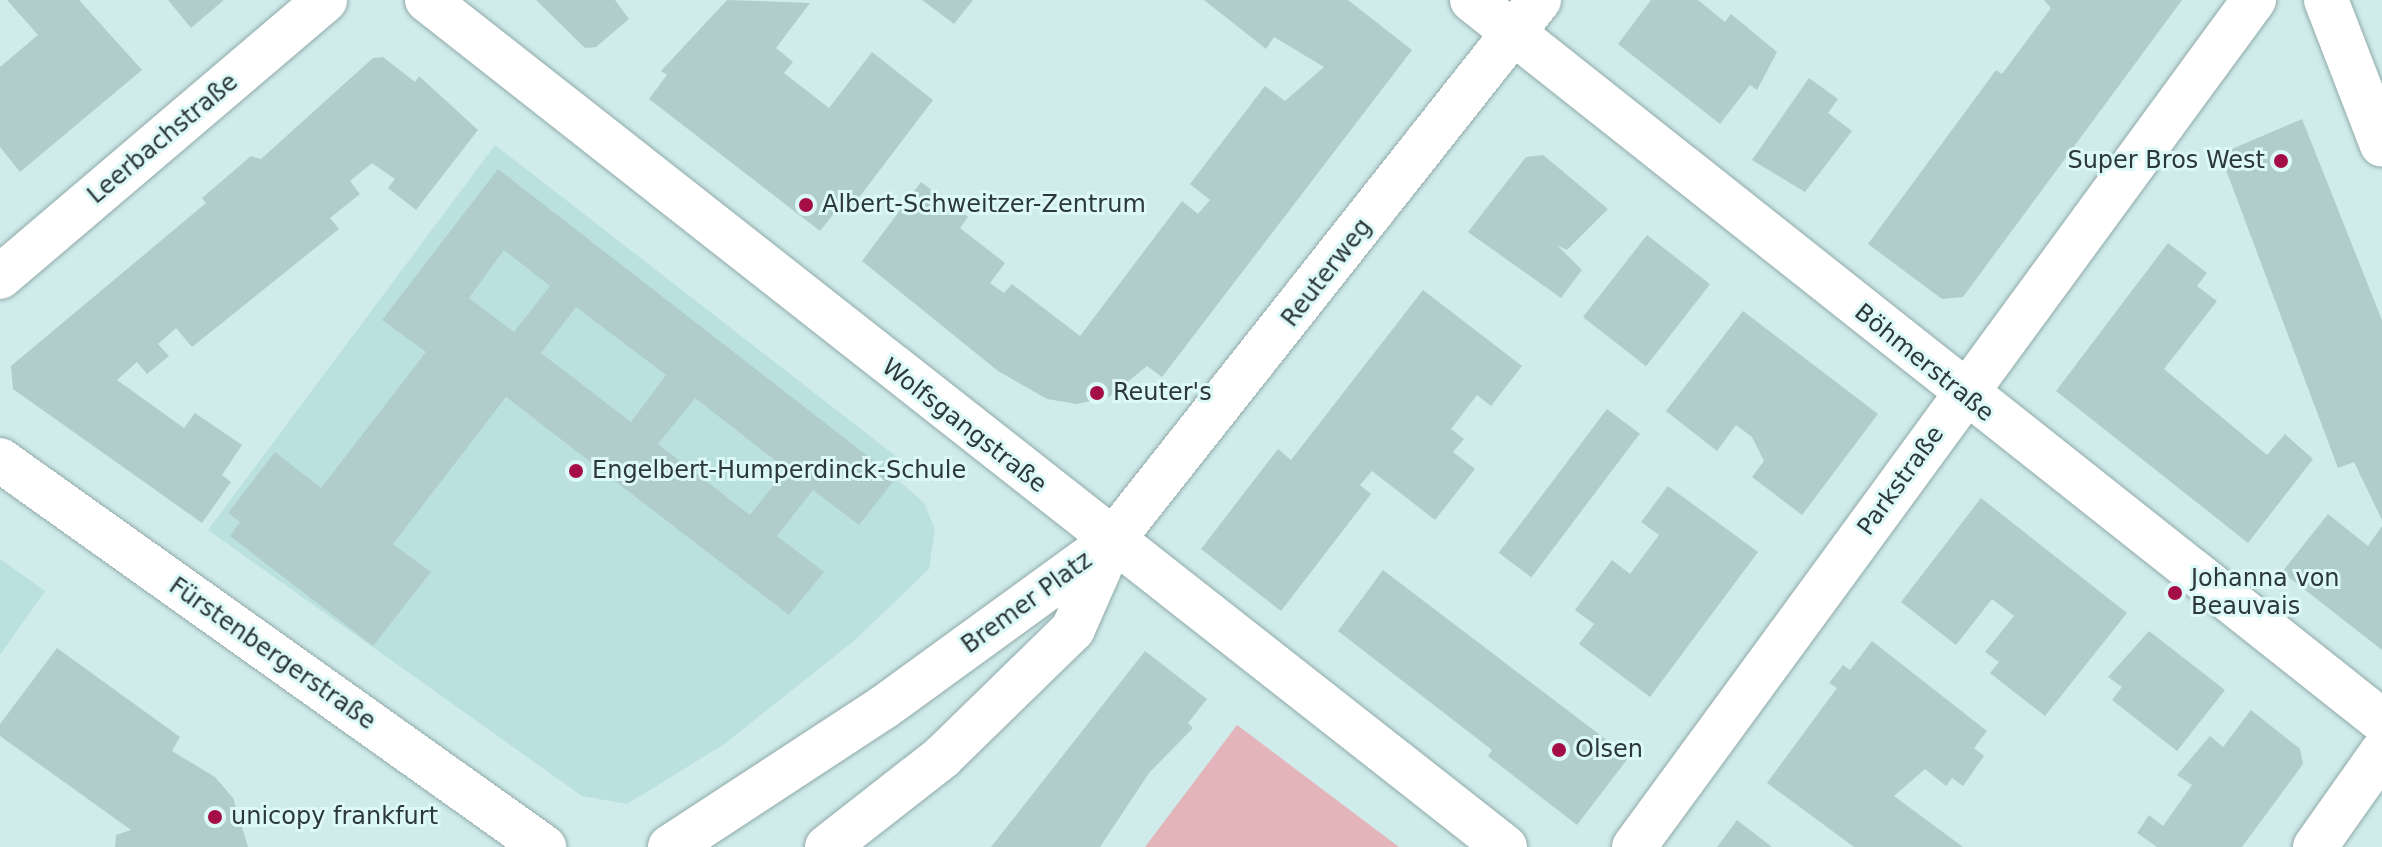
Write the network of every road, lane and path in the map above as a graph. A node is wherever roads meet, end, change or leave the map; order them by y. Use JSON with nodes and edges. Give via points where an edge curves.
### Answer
{"nodes":[{"id":1,"x":325,"y":0,"type":"edge"},
{"id":2,"x":427,"y":0,"type":"edge"},
{"id":3,"x":1472,"y":0,"type":"edge"},
{"id":4,"x":2254,"y":0,"type":"edge"},
{"id":5,"x":2326,"y":0,"type":"edge"},
{"id":6,"x":1526,"y":16,"type":"edge"},
{"id":7,"x":2382,"y":145,"type":"edge"},
{"id":8,"x":0,"y":277,"type":"edge"},
{"id":9,"x":1964,"y":396,"type":"junction"},
{"id":10,"x":0,"y":460,"type":"edge"},
{"id":11,"x":1111,"y":542,"type":"junction"},
{"id":12,"x":2382,"y":721,"type":"edge"},
{"id":13,"x":2382,"y":752,"type":"edge"},
{"id":14,"x":544,"y":847,"type":"edge"},
{"id":15,"x":670,"y":847,"type":"edge"},
{"id":16,"x":827,"y":847,"type":"edge"},
{"id":17,"x":1505,"y":847,"type":"edge"},
{"id":18,"x":1634,"y":847,"type":"edge"},
{"id":19,"x":2315,"y":847,"type":"edge"}],
"edges":[{"from":1,"to":8,"type":"street","name":"Leerbachstraße"},
{"from":2,"to":11,"type":"street","name":"Wolfsgangstraße"},
{"from":3,"to":6,"type":"street","name":"Böhmerstraße"},
{"from":4,"to":9,"type":"street","name":"Parkstraße"},
{"from":5,"to":7,"type":"street"},
{"from":6,"to":9,"type":"street","name":"Böhmerstraße"},
{"from":6,"to":11,"type":"street","name":"Reuterweg"},
{"from":9,"to":12,"type":"street","name":"Böhmerstraße"},
{"from":9,"to":18,"type":"street","name":"Parkstraße"},
{"from":10,"to":14,"type":"street","name":"Fürstenbergerstraße"},
{"from":11,"to":15,"type":"street","name":"Bremer Platz","via":[[884,707]]},
{"from":11,"to":16,"type":"street","name":"Bremer Platz","via":[[1073,629],[942,757]]},
{"from":11,"to":17,"type":"street","name":"Wolfsgangstraße"},
{"from":13,"to":19,"type":"street"}]}
